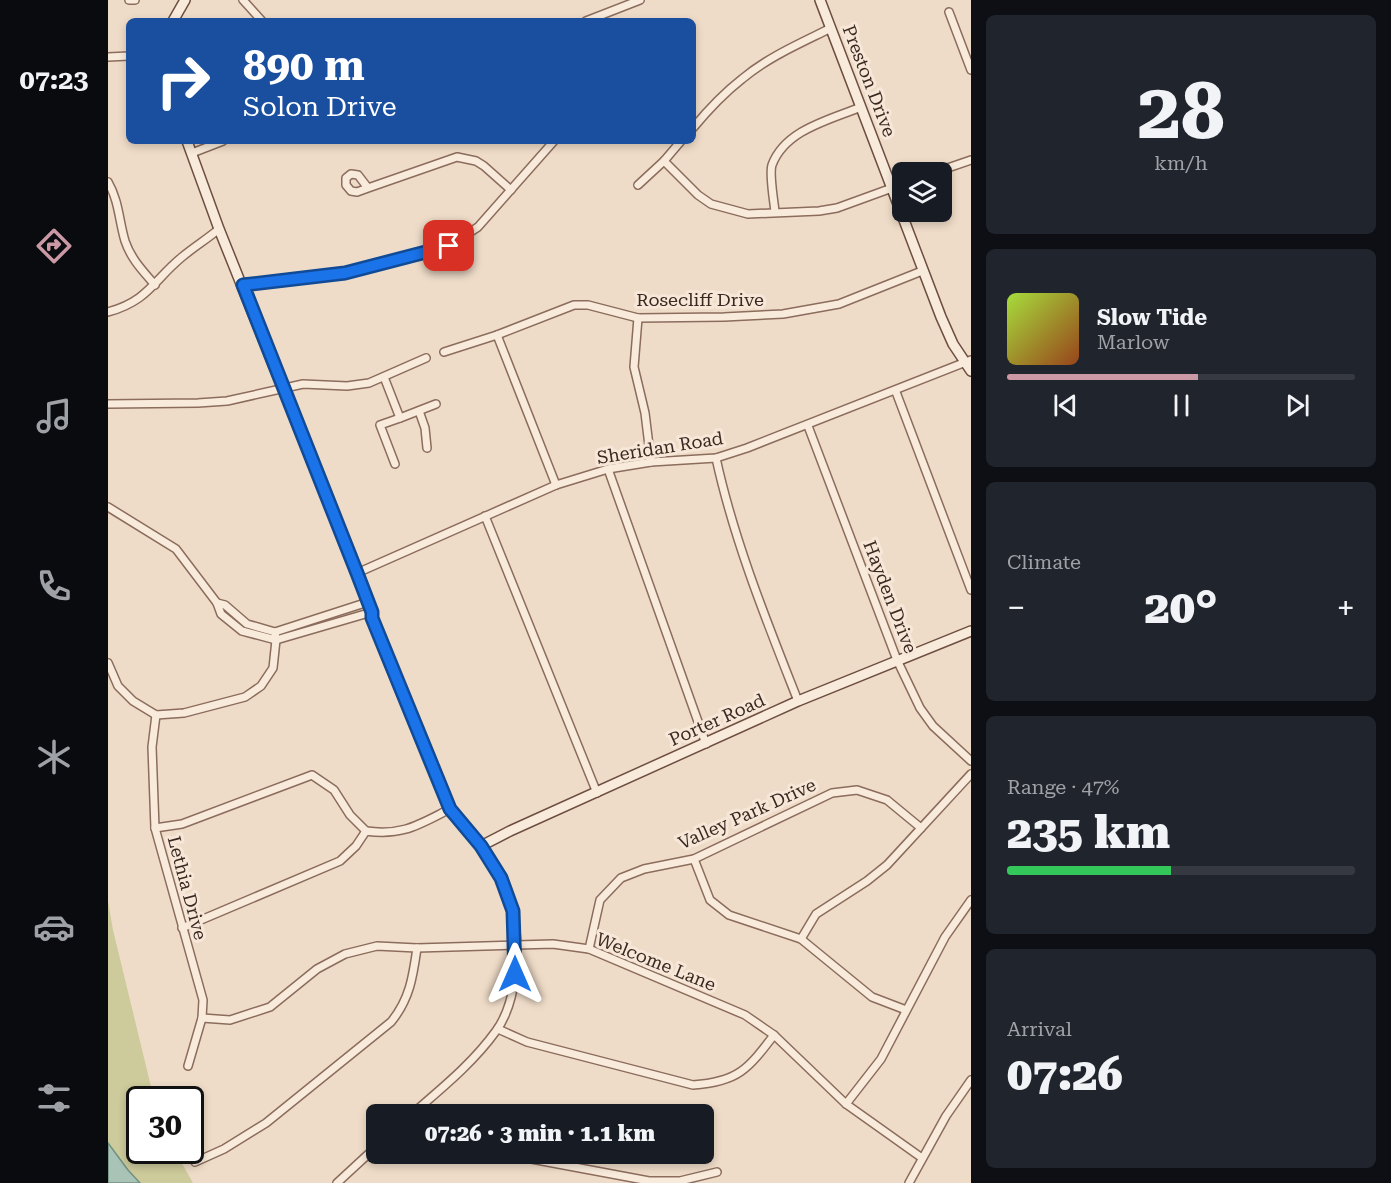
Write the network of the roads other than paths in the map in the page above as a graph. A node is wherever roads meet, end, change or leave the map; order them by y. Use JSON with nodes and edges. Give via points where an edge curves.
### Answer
{"nodes":[{"id":1,"x":129,"y":0,"type":"edge"},
{"id":2,"x":135,"y":0,"type":"edge"},
{"id":3,"x":185,"y":0,"type":"edge"},
{"id":4,"x":243,"y":0,"type":"edge"},
{"id":5,"x":640,"y":0,"type":"edge"},
{"id":6,"x":820,"y":0,"type":"edge"},
{"id":7,"x":949,"y":12,"type":"dead end"},
{"id":8,"x":175,"y":18,"type":"edge"},
{"id":9,"x":259,"y":18,"type":"edge"},
{"id":10,"x":594,"y":18,"type":"edge"},
{"id":11,"x":831,"y":28,"type":"junction"},
{"id":12,"x":126,"y":56,"type":"edge"},
{"id":13,"x":108,"y":57,"type":"edge"},
{"id":14,"x":971,"y":70,"type":"edge"},
{"id":15,"x":861,"y":107,"type":"junction"},
{"id":16,"x":696,"y":125,"type":"edge"},
{"id":17,"x":188,"y":144,"type":"edge"},
{"id":18,"x":215,"y":144,"type":"edge"},
{"id":19,"x":551,"y":144,"type":"edge"},
{"id":20,"x":678,"y":144,"type":"edge"},
{"id":21,"x":192,"y":153,"type":"junction"},
{"id":22,"x":971,"y":160,"type":"edge"},
{"id":23,"x":664,"y":161,"type":"junction"},
{"id":24,"x":952,"y":167,"type":"edge"},
{"id":25,"x":108,"y":182,"type":"edge"},
{"id":26,"x":638,"y":184,"type":"dead end"},
{"id":27,"x":368,"y":188,"type":"dead end"},
{"id":28,"x":892,"y":188,"type":"joint"},
{"id":29,"x":511,"y":189,"type":"junction"},
{"id":30,"x":775,"y":212,"type":"junction"},
{"id":31,"x":904,"y":222,"type":"edge"},
{"id":32,"x":219,"y":229,"type":"junction"},
{"id":33,"x":922,"y":271,"type":"junction"},
{"id":34,"x":154,"y":285,"type":"junction"},
{"id":35,"x":243,"y":285,"type":"junction"},
{"id":36,"x":108,"y":312,"type":"edge"},
{"id":37,"x":638,"y":318,"type":"junction"},
{"id":38,"x":497,"y":334,"type":"junction"},
{"id":39,"x":444,"y":352,"type":"dead end"},
{"id":40,"x":426,"y":358,"type":"dead end"},
{"id":41,"x":967,"y":362,"type":"edge"},
{"id":42,"x":971,"y":371,"type":"edge"},
{"id":43,"x":384,"y":377,"type":"junction"},
{"id":44,"x":283,"y":389,"type":"junction"},
{"id":45,"x":896,"y":392,"type":"junction"},
{"id":46,"x":108,"y":404,"type":"edge"},
{"id":47,"x":436,"y":404,"type":"dead end"},
{"id":48,"x":419,"y":411,"type":"junction"},
{"id":49,"x":400,"y":418,"type":"junction"},
{"id":50,"x":808,"y":426,"type":"junction"},
{"id":51,"x":427,"y":448,"type":"dead end"},
{"id":52,"x":716,"y":458,"type":"junction"},
{"id":53,"x":651,"y":462,"type":"junction"},
{"id":54,"x":395,"y":464,"type":"dead end"},
{"id":55,"x":608,"y":469,"type":"junction"},
{"id":56,"x":556,"y":485,"type":"junction"},
{"id":57,"x":108,"y":507,"type":"edge"},
{"id":58,"x":485,"y":516,"type":"junction"},
{"id":59,"x":357,"y":573,"type":"junction"},
{"id":60,"x":971,"y":590,"type":"edge"},
{"id":61,"x":370,"y":607,"type":"junction"},
{"id":62,"x":971,"y":631,"type":"edge"},
{"id":63,"x":276,"y":636,"type":"junction"},
{"id":64,"x":897,"y":660,"type":"junction"},
{"id":65,"x":108,"y":663,"type":"edge"},
{"id":66,"x":798,"y":701,"type":"junction"},
{"id":67,"x":156,"y":715,"type":"junction"},
{"id":68,"x":706,"y":744,"type":"junction"},
{"id":69,"x":971,"y":760,"type":"edge"},
{"id":70,"x":971,"y":774,"type":"edge"},
{"id":71,"x":597,"y":793,"type":"junction"},
{"id":72,"x":450,"y":809,"type":"junction"},
{"id":73,"x":155,"y":828,"type":"junction"},
{"id":74,"x":921,"y":828,"type":"junction"},
{"id":75,"x":366,"y":831,"type":"junction"},
{"id":76,"x":481,"y":846,"type":"junction"},
{"id":77,"x":694,"y":859,"type":"junction"},
{"id":78,"x":971,"y":900,"type":"edge"},
{"id":79,"x":182,"y":928,"type":"junction"},
{"id":80,"x":801,"y":939,"type":"junction"},
{"id":81,"x":516,"y":945,"type":"junction"},
{"id":82,"x":417,"y":948,"type":"junction"},
{"id":83,"x":589,"y":949,"type":"junction"},
{"id":84,"x":906,"y":1010,"type":"junction"},
{"id":85,"x":202,"y":1018,"type":"junction"},
{"id":86,"x":498,"y":1029,"type":"junction"},
{"id":87,"x":774,"y":1035,"type":"junction"},
{"id":88,"x":188,"y":1066,"type":"dead end"},
{"id":89,"x":971,"y":1080,"type":"edge"},
{"id":90,"x":425,"y":1104,"type":"edge"},
{"id":91,"x":846,"y":1104,"type":"junction"},
{"id":92,"x":366,"y":1156,"type":"edge"},
{"id":93,"x":204,"y":1158,"type":"edge"},
{"id":94,"x":922,"y":1158,"type":"junction"},
{"id":95,"x":558,"y":1164,"type":"edge"},
{"id":96,"x":717,"y":1172,"type":"dead end"},
{"id":97,"x":337,"y":1183,"type":"edge"},
{"id":98,"x":909,"y":1183,"type":"edge"}],
"edges":[{"from":1,"to":2,"type":"street"},
{"from":3,"to":8,"type":"street"},
{"from":4,"to":9,"type":"street"},
{"from":5,"to":10,"type":"street"},
{"from":6,"to":11,"type":"street","name":"Preston Drive"},
{"from":7,"to":14,"type":"street"},
{"from":11,"to":15,"type":"street","name":"Preston Drive"},
{"from":11,"to":16,"type":"street","via":[[744,77]]},
{"from":12,"to":13,"type":"street"},
{"from":15,"to":28,"type":"street","name":"Preston Drive"},
{"from":15,"to":30,"type":"street","via":[[786,142],[771,166]]},
{"from":17,"to":21,"type":"street"},
{"from":18,"to":21,"type":"street"},
{"from":19,"to":29,"type":"street"},
{"from":20,"to":23,"type":"street"},
{"from":21,"to":32,"type":"street"},
{"from":22,"to":24,"type":"street"},
{"from":23,"to":26,"type":"street"},
{"from":23,"to":30,"type":"street","via":[[711,204],[748,214]]},
{"from":25,"to":34,"type":"street","via":[[132,258]]},
{"from":27,"to":29,"type":"street","via":[[457,157],[476,161]]},
{"from":28,"to":30,"type":"street","via":[[837,208]]},
{"from":29,"to":35,"type":"street","via":[[478,226],[449,246],[345,273]]},
{"from":31,"to":33,"type":"street","name":"Preston Drive"},
{"from":32,"to":34,"type":"street"},
{"from":32,"to":35,"type":"street"},
{"from":33,"to":37,"type":"street","name":"Rosecliff Drive","via":[[839,304],[816,309],[724,317]]},
{"from":33,"to":41,"type":"street","name":"Preston Drive","via":[[953,344]]},
{"from":34,"to":36,"type":"street","via":[[126,307]]},
{"from":35,"to":44,"type":"street"},
{"from":37,"to":38,"type":"street","name":"Rosecliff Drive","via":[[574,305]]},
{"from":37,"to":53,"type":"street","via":[[634,367]]},
{"from":38,"to":39,"type":"street","name":"Rosecliff Drive"},
{"from":38,"to":56,"type":"street"},
{"from":40,"to":43,"type":"street"},
{"from":41,"to":42,"type":"street","name":"Preston Drive"},
{"from":41,"to":45,"type":"street","name":"Sheridan Road"},
{"from":43,"to":44,"type":"street","via":[[347,386],[303,384]]},
{"from":43,"to":49,"type":"street"},
{"from":44,"to":46,"type":"street","via":[[227,401]]},
{"from":44,"to":59,"type":"street"},
{"from":45,"to":50,"type":"street","name":"Sheridan Road"},
{"from":45,"to":60,"type":"street"},
{"from":47,"to":48,"type":"street"},
{"from":48,"to":49,"type":"street"},
{"from":48,"to":51,"type":"street"},
{"from":49,"to":54,"type":"street","via":[[380,425]]},
{"from":50,"to":52,"type":"street","name":"Sheridan Road"},
{"from":50,"to":64,"type":"street","name":"Hayden Drive"},
{"from":52,"to":53,"type":"street","name":"Sheridan Road"},
{"from":52,"to":66,"type":"street","via":[[726,504]]},
{"from":53,"to":55,"type":"street","name":"Sheridan Road"},
{"from":55,"to":56,"type":"street","name":"Sheridan Road"},
{"from":55,"to":68,"type":"street"},
{"from":56,"to":58,"type":"street","name":"Sheridan Road"},
{"from":57,"to":63,"type":"street","via":[[176,549],[218,603],[247,624]]},
{"from":58,"to":59,"type":"street","name":"Sheridan Road"},
{"from":58,"to":71,"type":"street"},
{"from":59,"to":61,"type":"street"},
{"from":61,"to":63,"type":"street"},
{"from":61,"to":72,"type":"street"},
{"from":62,"to":64,"type":"street","name":"Porter Road"},
{"from":63,"to":67,"type":"street","via":[[273,668],[261,686],[245,696],[184,714]]},
{"from":64,"to":66,"type":"street","name":"Porter Road"},
{"from":64,"to":69,"type":"street","name":"Hayden Drive","via":[[933,726]]},
{"from":65,"to":67,"type":"street","via":[[118,686]]},
{"from":66,"to":68,"type":"street","name":"Porter Road"},
{"from":67,"to":73,"type":"street","name":"Lethia Drive","via":[[152,747]]},
{"from":68,"to":71,"type":"street","name":"Porter Road"},
{"from":70,"to":74,"type":"street"},
{"from":71,"to":76,"type":"street","name":"Porter Road"},
{"from":72,"to":75,"type":"street","via":[[407,830],[386,834]]},
{"from":72,"to":76,"type":"street"},
{"from":73,"to":75,"type":"street","via":[[182,824],[312,775],[334,790]]},
{"from":73,"to":79,"type":"street","name":"Lethia Drive"},
{"from":74,"to":77,"type":"street","name":"Valley Park Drive","via":[[887,800],[857,790],[832,793]]},
{"from":74,"to":80,"type":"street","via":[[876,875],[816,914]]},
{"from":75,"to":79,"type":"street","via":[[340,861]]},
{"from":76,"to":81,"type":"street","via":[[501,878],[513,911]]},
{"from":77,"to":80,"type":"street","via":[[710,900],[729,915]]},
{"from":77,"to":83,"type":"street","name":"Valley Park Drive","via":[[644,868],[621,878],[600,900]]},
{"from":78,"to":84,"type":"street","via":[[945,937]]},
{"from":79,"to":85,"type":"street","name":"Lethia Drive","via":[[203,1000]]},
{"from":80,"to":84,"type":"street","via":[[872,997]]},
{"from":81,"to":82,"type":"street","name":"Welcome Lane"},
{"from":81,"to":83,"type":"street","name":"Welcome Lane","via":[[553,944]]},
{"from":81,"to":86,"type":"street","via":[[513,989]]},
{"from":82,"to":85,"type":"street","name":"Welcome Lane","via":[[376,946],[345,954],[317,969],[270,1006],[231,1020]]},
{"from":82,"to":93,"type":"street","via":[[410,989],[391,1022],[266,1123]]},
{"from":83,"to":87,"type":"street","name":"Welcome Lane","via":[[745,1015]]},
{"from":84,"to":91,"type":"street","via":[[881,1059]]},
{"from":85,"to":88,"type":"street","name":"Lethia Drive"},
{"from":86,"to":87,"type":"street","via":[[526,1042],[693,1085],[715,1083],[740,1073]]},
{"from":86,"to":90,"type":"street","via":[[466,1067]]},
{"from":87,"to":91,"type":"street","name":"Welcome Lane"},
{"from":89,"to":94,"type":"street"},
{"from":91,"to":94,"type":"street","name":"Welcome Lane"},
{"from":92,"to":97,"type":"street"},
{"from":94,"to":98,"type":"street"},
{"from":95,"to":96,"type":"street","via":[[649,1181],[680,1181]]}]}
